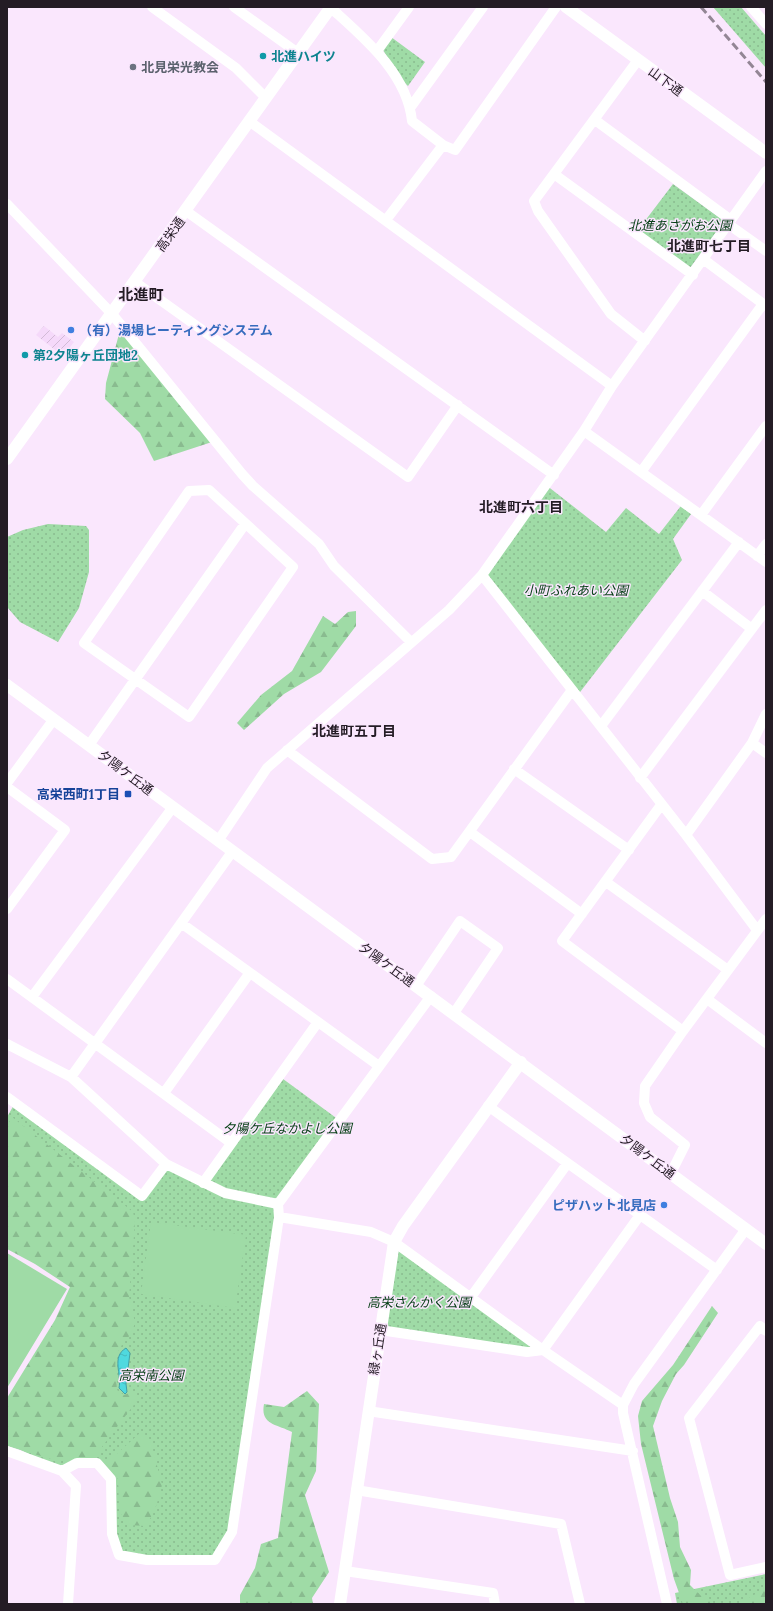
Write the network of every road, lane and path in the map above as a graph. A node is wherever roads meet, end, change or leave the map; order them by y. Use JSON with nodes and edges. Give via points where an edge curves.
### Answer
{"nodes":[{"id":1,"x":152,"y":7,"type":"edge"},
{"id":2,"x":234,"y":7,"type":"edge"},
{"id":3,"x":331,"y":7,"type":"edge"},
{"id":4,"x":408,"y":7,"type":"edge"},
{"id":5,"x":483,"y":7,"type":"edge"},
{"id":6,"x":556,"y":7,"type":"edge"},
{"id":7,"x":566,"y":7,"type":"edge"},
{"id":8,"x":755,"y":9,"type":"edge"},
{"id":9,"x":766,"y":24,"type":"edge"},
{"id":10,"x":377,"y":51,"type":"junction"},
{"id":11,"x":298,"y":53,"type":"junction"},
{"id":12,"x":638,"y":60,"type":"junction"},
{"id":13,"x":266,"y":98,"type":"junction"},
{"id":14,"x":410,"y":108,"type":"junction"},
{"id":15,"x":595,"y":120,"type":"junction"},
{"id":16,"x":249,"y":122,"type":"junction"},
{"id":17,"x":443,"y":145,"type":"junction"},
{"id":18,"x":766,"y":153,"type":"edge"},
{"id":19,"x":766,"y":171,"type":"edge"},
{"id":20,"x":554,"y":174,"type":"junction"},
{"id":21,"x":7,"y":204,"type":"edge"},
{"id":22,"x":186,"y":211,"type":"junction"},
{"id":23,"x":386,"y":220,"type":"junction"},
{"id":24,"x":730,"y":222,"type":"junction"},
{"id":25,"x":766,"y":252,"type":"edge"},
{"id":26,"x":703,"y":259,"type":"junction"},
{"id":27,"x":692,"y":275,"type":"junction"},
{"id":28,"x":135,"y":282,"type":"junction"},
{"id":29,"x":765,"y":305,"type":"edge"},
{"id":30,"x":112,"y":314,"type":"junction"},
{"id":31,"x":645,"y":342,"type":"junction"},
{"id":32,"x":612,"y":386,"type":"junction"},
{"id":33,"x":458,"y":405,"type":"junction"},
{"id":34,"x":766,"y":426,"type":"edge"},
{"id":35,"x":584,"y":431,"type":"junction"},
{"id":36,"x":7,"y":459,"type":"edge"},
{"id":37,"x":641,"y":472,"type":"junction"},
{"id":38,"x":554,"y":474,"type":"junction"},
{"id":39,"x":701,"y":515,"type":"junction"},
{"id":40,"x":245,"y":524,"type":"junction"},
{"id":41,"x":739,"y":542,"type":"junction"},
{"id":42,"x":766,"y":544,"type":"edge"},
{"id":43,"x":757,"y":556,"type":"junction"},
{"id":44,"x":766,"y":562,"type":"edge"},
{"id":45,"x":482,"y":575,"type":"junction"},
{"id":46,"x":702,"y":591,"type":"junction"},
{"id":47,"x":766,"y":610,"type":"edge"},
{"id":48,"x":752,"y":629,"type":"junction"},
{"id":49,"x":411,"y":642,"type":"junction"},
{"id":50,"x":135,"y":680,"type":"junction"},
{"id":51,"x":7,"y":685,"type":"edge"},
{"id":52,"x":572,"y":690,"type":"junction"},
{"id":53,"x":766,"y":714,"type":"edge"},
{"id":54,"x":54,"y":719,"type":"junction"},
{"id":55,"x":601,"y":726,"type":"junction"},
{"id":56,"x":752,"y":743,"type":"junction"},
{"id":57,"x":89,"y":745,"type":"junction"},
{"id":58,"x":287,"y":750,"type":"junction"},
{"id":59,"x":766,"y":753,"type":"edge"},
{"id":60,"x":514,"y":769,"type":"junction"},
{"id":61,"x":640,"y":778,"type":"junction"},
{"id":62,"x":7,"y":783,"type":"edge"},
{"id":63,"x":7,"y":787,"type":"edge"},
{"id":64,"x":661,"y":805,"type":"junction"},
{"id":65,"x":173,"y":807,"type":"junction"},
{"id":66,"x":470,"y":832,"type":"junction"},
{"id":67,"x":686,"y":835,"type":"junction"},
{"id":68,"x":218,"y":841,"type":"junction"},
{"id":69,"x":629,"y":850,"type":"junction"},
{"id":70,"x":232,"y":852,"type":"junction"},
{"id":71,"x":606,"y":882,"type":"junction"},
{"id":72,"x":7,"y":909,"type":"edge"},
{"id":73,"x":582,"y":914,"type":"junction"},
{"id":74,"x":766,"y":919,"type":"edge"},
{"id":75,"x":181,"y":923,"type":"junction"},
{"id":76,"x":757,"y":930,"type":"junction"},
{"id":77,"x":728,"y":970,"type":"junction"},
{"id":78,"x":249,"y":974,"type":"junction"},
{"id":79,"x":7,"y":979,"type":"edge"},
{"id":80,"x":416,"y":986,"type":"junction"},
{"id":81,"x":431,"y":996,"type":"junction"},
{"id":82,"x":32,"y":997,"type":"junction"},
{"id":83,"x":707,"y":999,"type":"junction"},
{"id":84,"x":454,"y":1014,"type":"junction"},
{"id":85,"x":318,"y":1022,"type":"junction"},
{"id":86,"x":683,"y":1031,"type":"junction"},
{"id":87,"x":94,"y":1042,"type":"junction"},
{"id":88,"x":766,"y":1043,"type":"edge"},
{"id":89,"x":7,"y":1044,"type":"edge"},
{"id":90,"x":521,"y":1062,"type":"junction"},
{"id":91,"x":379,"y":1066,"type":"junction"},
{"id":92,"x":71,"y":1077,"type":"junction"},
{"id":93,"x":164,"y":1093,"type":"junction"},
{"id":94,"x":7,"y":1097,"type":"edge"},
{"id":95,"x":488,"y":1106,"type":"junction"},
{"id":96,"x":231,"y":1143,"type":"junction"},
{"id":97,"x":166,"y":1164,"type":"junction"},
{"id":98,"x":567,"y":1164,"type":"junction"},
{"id":99,"x":671,"y":1173,"type":"junction"},
{"id":100,"x":203,"y":1183,"type":"junction"},
{"id":101,"x":278,"y":1204,"type":"junction"},
{"id":102,"x":640,"y":1215,"type":"junction"},
{"id":103,"x":279,"y":1217,"type":"junction"},
{"id":104,"x":746,"y":1229,"type":"junction"},
{"id":105,"x":394,"y":1242,"type":"junction"},
{"id":106,"x":766,"y":1244,"type":"edge"},
{"id":107,"x":717,"y":1270,"type":"junction"},
{"id":108,"x":471,"y":1297,"type":"junction"},
{"id":109,"x":380,"y":1330,"type":"junction"},
{"id":110,"x":766,"y":1331,"type":"edge"},
{"id":111,"x":543,"y":1350,"type":"junction"},
{"id":112,"x":623,"y":1404,"type":"junction"},
{"id":113,"x":368,"y":1411,"type":"junction"},
{"id":114,"x":7,"y":1451,"type":"edge"},
{"id":115,"x":633,"y":1451,"type":"junction"},
{"id":116,"x":62,"y":1471,"type":"junction"},
{"id":117,"x":356,"y":1490,"type":"junction"},
{"id":118,"x":766,"y":1567,"type":"edge"},
{"id":119,"x":345,"y":1571,"type":"junction"},
{"id":120,"x":68,"y":1604,"type":"edge"},
{"id":121,"x":340,"y":1604,"type":"edge"},
{"id":122,"x":495,"y":1604,"type":"edge"},
{"id":123,"x":580,"y":1604,"type":"edge"},
{"id":124,"x":667,"y":1604,"type":"edge"}],
"edges":[{"from":1,"to":13,"type":"street","via":[[236,68]]},
{"from":2,"to":11,"type":"street"},
{"from":3,"to":10,"type":"street"},
{"from":3,"to":11,"type":"street","name":"高栄通"},
{"from":4,"to":10,"type":"street"},
{"from":5,"to":14,"type":"street"},
{"from":6,"to":17,"type":"street","via":[[455,150]]},
{"from":7,"to":12,"type":"street","name":"山下通"},
{"from":8,"to":9,"type":"street"},
{"from":10,"to":14,"type":"street","via":[[402,88]]},
{"from":11,"to":13,"type":"street","name":"高栄通"},
{"from":12,"to":15,"type":"street"},
{"from":12,"to":18,"type":"street","name":"山下通"},
{"from":13,"to":16,"type":"street","name":"高栄通"},
{"from":14,"to":17,"type":"street","via":[[412,120]]},
{"from":15,"to":20,"type":"street"},
{"from":15,"to":24,"type":"street"},
{"from":16,"to":22,"type":"street","name":"高栄通"},
{"from":16,"to":23,"type":"street"},
{"from":17,"to":23,"type":"street"},
{"from":19,"to":24,"type":"street"},
{"from":20,"to":27,"type":"street"},
{"from":20,"to":31,"type":"street","via":[[534,201],[538,212],[611,314]]},
{"from":21,"to":30,"type":"street"},
{"from":22,"to":28,"type":"street","name":"高栄通"},
{"from":22,"to":33,"type":"street"},
{"from":23,"to":32,"type":"street"},
{"from":24,"to":25,"type":"street"},
{"from":24,"to":26,"type":"street"},
{"from":26,"to":27,"type":"street"},
{"from":26,"to":29,"type":"street"},
{"from":27,"to":31,"type":"street"},
{"from":28,"to":30,"type":"street","name":"高栄通"},
{"from":28,"to":33,"type":"street","via":[[408,477]]},
{"from":29,"to":37,"type":"street"},
{"from":30,"to":36,"type":"street","name":"高栄通"},
{"from":30,"to":49,"type":"street","via":[[242,474],[319,544],[334,566]]},
{"from":31,"to":32,"type":"street"},
{"from":32,"to":35,"type":"street"},
{"from":33,"to":38,"type":"street"},
{"from":34,"to":39,"type":"street"},
{"from":35,"to":37,"type":"street"},
{"from":35,"to":38,"type":"street"},
{"from":37,"to":39,"type":"street"},
{"from":38,"to":45,"type":"street"},
{"from":39,"to":41,"type":"street"},
{"from":40,"to":50,"type":"street"},
{"from":40,"to":50,"type":"street","via":[[293,567],[189,717]]},
{"from":40,"to":50,"type":"street","via":[[209,490],[189,491],[84,643]]},
{"from":41,"to":43,"type":"street"},
{"from":41,"to":46,"type":"street"},
{"from":42,"to":43,"type":"street"},
{"from":43,"to":44,"type":"street"},
{"from":45,"to":49,"type":"street","via":[[449,610]]},
{"from":45,"to":52,"type":"street"},
{"from":46,"to":48,"type":"street"},
{"from":46,"to":55,"type":"street"},
{"from":47,"to":48,"type":"street"},
{"from":48,"to":61,"type":"street"},
{"from":49,"to":58,"type":"street"},
{"from":50,"to":57,"type":"street"},
{"from":51,"to":54,"type":"street","name":"夕陽ケ丘通"},
{"from":52,"to":55,"type":"street"},
{"from":52,"to":60,"type":"street"},
{"from":53,"to":56,"type":"street"},
{"from":54,"to":57,"type":"street","name":"夕陽ケ丘通"},
{"from":54,"to":62,"type":"street"},
{"from":55,"to":61,"type":"street"},
{"from":56,"to":59,"type":"street"},
{"from":56,"to":67,"type":"street"},
{"from":57,"to":65,"type":"street","name":"夕陽ケ丘通"},
{"from":58,"to":66,"type":"street","via":[[432,859],[451,857]]},
{"from":58,"to":68,"type":"street","via":[[267,768]]},
{"from":60,"to":66,"type":"street"},
{"from":60,"to":69,"type":"street"},
{"from":61,"to":64,"type":"street"},
{"from":63,"to":72,"type":"street","via":[[65,830]]},
{"from":64,"to":67,"type":"street"},
{"from":64,"to":69,"type":"street"},
{"from":65,"to":68,"type":"street","name":"夕陽ケ丘通"},
{"from":65,"to":82,"type":"street"},
{"from":66,"to":73,"type":"street"},
{"from":67,"to":76,"type":"street"},
{"from":68,"to":70,"type":"street","name":"夕陽ケ丘通"},
{"from":69,"to":71,"type":"street"},
{"from":70,"to":75,"type":"street"},
{"from":70,"to":80,"type":"street","name":"夕陽ケ丘通"},
{"from":71,"to":73,"type":"street"},
{"from":71,"to":77,"type":"street"},
{"from":73,"to":86,"type":"street","via":[[562,940]]},
{"from":74,"to":76,"type":"street"},
{"from":75,"to":78,"type":"street"},
{"from":75,"to":87,"type":"street"},
{"from":76,"to":77,"type":"street"},
{"from":77,"to":83,"type":"street"},
{"from":78,"to":85,"type":"street"},
{"from":78,"to":93,"type":"street"},
{"from":79,"to":82,"type":"street"},
{"from":80,"to":81,"type":"street","name":"夕陽ケ丘通"},
{"from":80,"to":84,"type":"street","via":[[460,921],[498,948]]},
{"from":81,"to":84,"type":"street","name":"夕陽ケ丘通"},
{"from":81,"to":91,"type":"street"},
{"from":82,"to":87,"type":"street"},
{"from":83,"to":86,"type":"street"},
{"from":83,"to":88,"type":"street"},
{"from":84,"to":90,"type":"street","name":"夕陽ケ丘通"},
{"from":85,"to":91,"type":"street"},
{"from":85,"to":96,"type":"street"},
{"from":86,"to":99,"type":"street","via":[[645,1086],[644,1103],[650,1117],[685,1145]]},
{"from":87,"to":92,"type":"street"},
{"from":87,"to":93,"type":"street"},
{"from":89,"to":92,"type":"street"},
{"from":90,"to":95,"type":"street","name":"緑ヶ丘通"},
{"from":90,"to":99,"type":"street","name":"夕陽ケ丘通"},
{"from":91,"to":101,"type":"street"},
{"from":92,"to":97,"type":"street"},
{"from":93,"to":96,"type":"street"},
{"from":94,"to":97,"type":"street","via":[[142,1196]]},
{"from":95,"to":98,"type":"street"},
{"from":95,"to":105,"type":"street","name":"緑ヶ丘通"},
{"from":96,"to":100,"type":"street"},
{"from":97,"to":100,"type":"street"},
{"from":98,"to":102,"type":"street"},
{"from":98,"to":108,"type":"street"},
{"from":99,"to":104,"type":"street","name":"夕陽ケ丘通"},
{"from":100,"to":101,"type":"street","via":[[226,1193]]},
{"from":101,"to":103,"type":"street"},
{"from":102,"to":107,"type":"street"},
{"from":102,"to":111,"type":"street"},
{"from":103,"to":105,"type":"street","via":[[371,1232]]},
{"from":103,"to":116,"type":"street","via":[[232,1532],[215,1560],[147,1560],[119,1555],[112,1534],[111,1479],[97,1463],[77,1463]]},
{"from":104,"to":106,"type":"street","name":"夕陽ケ丘通"},
{"from":104,"to":107,"type":"street"},
{"from":105,"to":108,"type":"street"},
{"from":105,"to":109,"type":"street","name":"緑ヶ丘通"},
{"from":107,"to":112,"type":"street","via":[[634,1384]]},
{"from":108,"to":111,"type":"street"},
{"from":109,"to":111,"type":"street","via":[[527,1352]]},
{"from":109,"to":113,"type":"street","name":"緑ヶ丘通"},
{"from":110,"to":118,"type":"street","via":[[760,1326],[689,1418],[730,1575]]},
{"from":111,"to":112,"type":"street"},
{"from":112,"to":115,"type":"street"},
{"from":113,"to":115,"type":"street"},
{"from":113,"to":117,"type":"street","name":"緑ヶ丘通"},
{"from":114,"to":116,"type":"street"},
{"from":115,"to":124,"type":"street"},
{"from":116,"to":120,"type":"street","via":[[76,1486]]},
{"from":117,"to":119,"type":"street","name":"緑ヶ丘通"},
{"from":117,"to":123,"type":"street","via":[[561,1524]]},
{"from":119,"to":121,"type":"street","name":"緑ヶ丘通"},
{"from":119,"to":122,"type":"street","via":[[493,1593]]}]}
